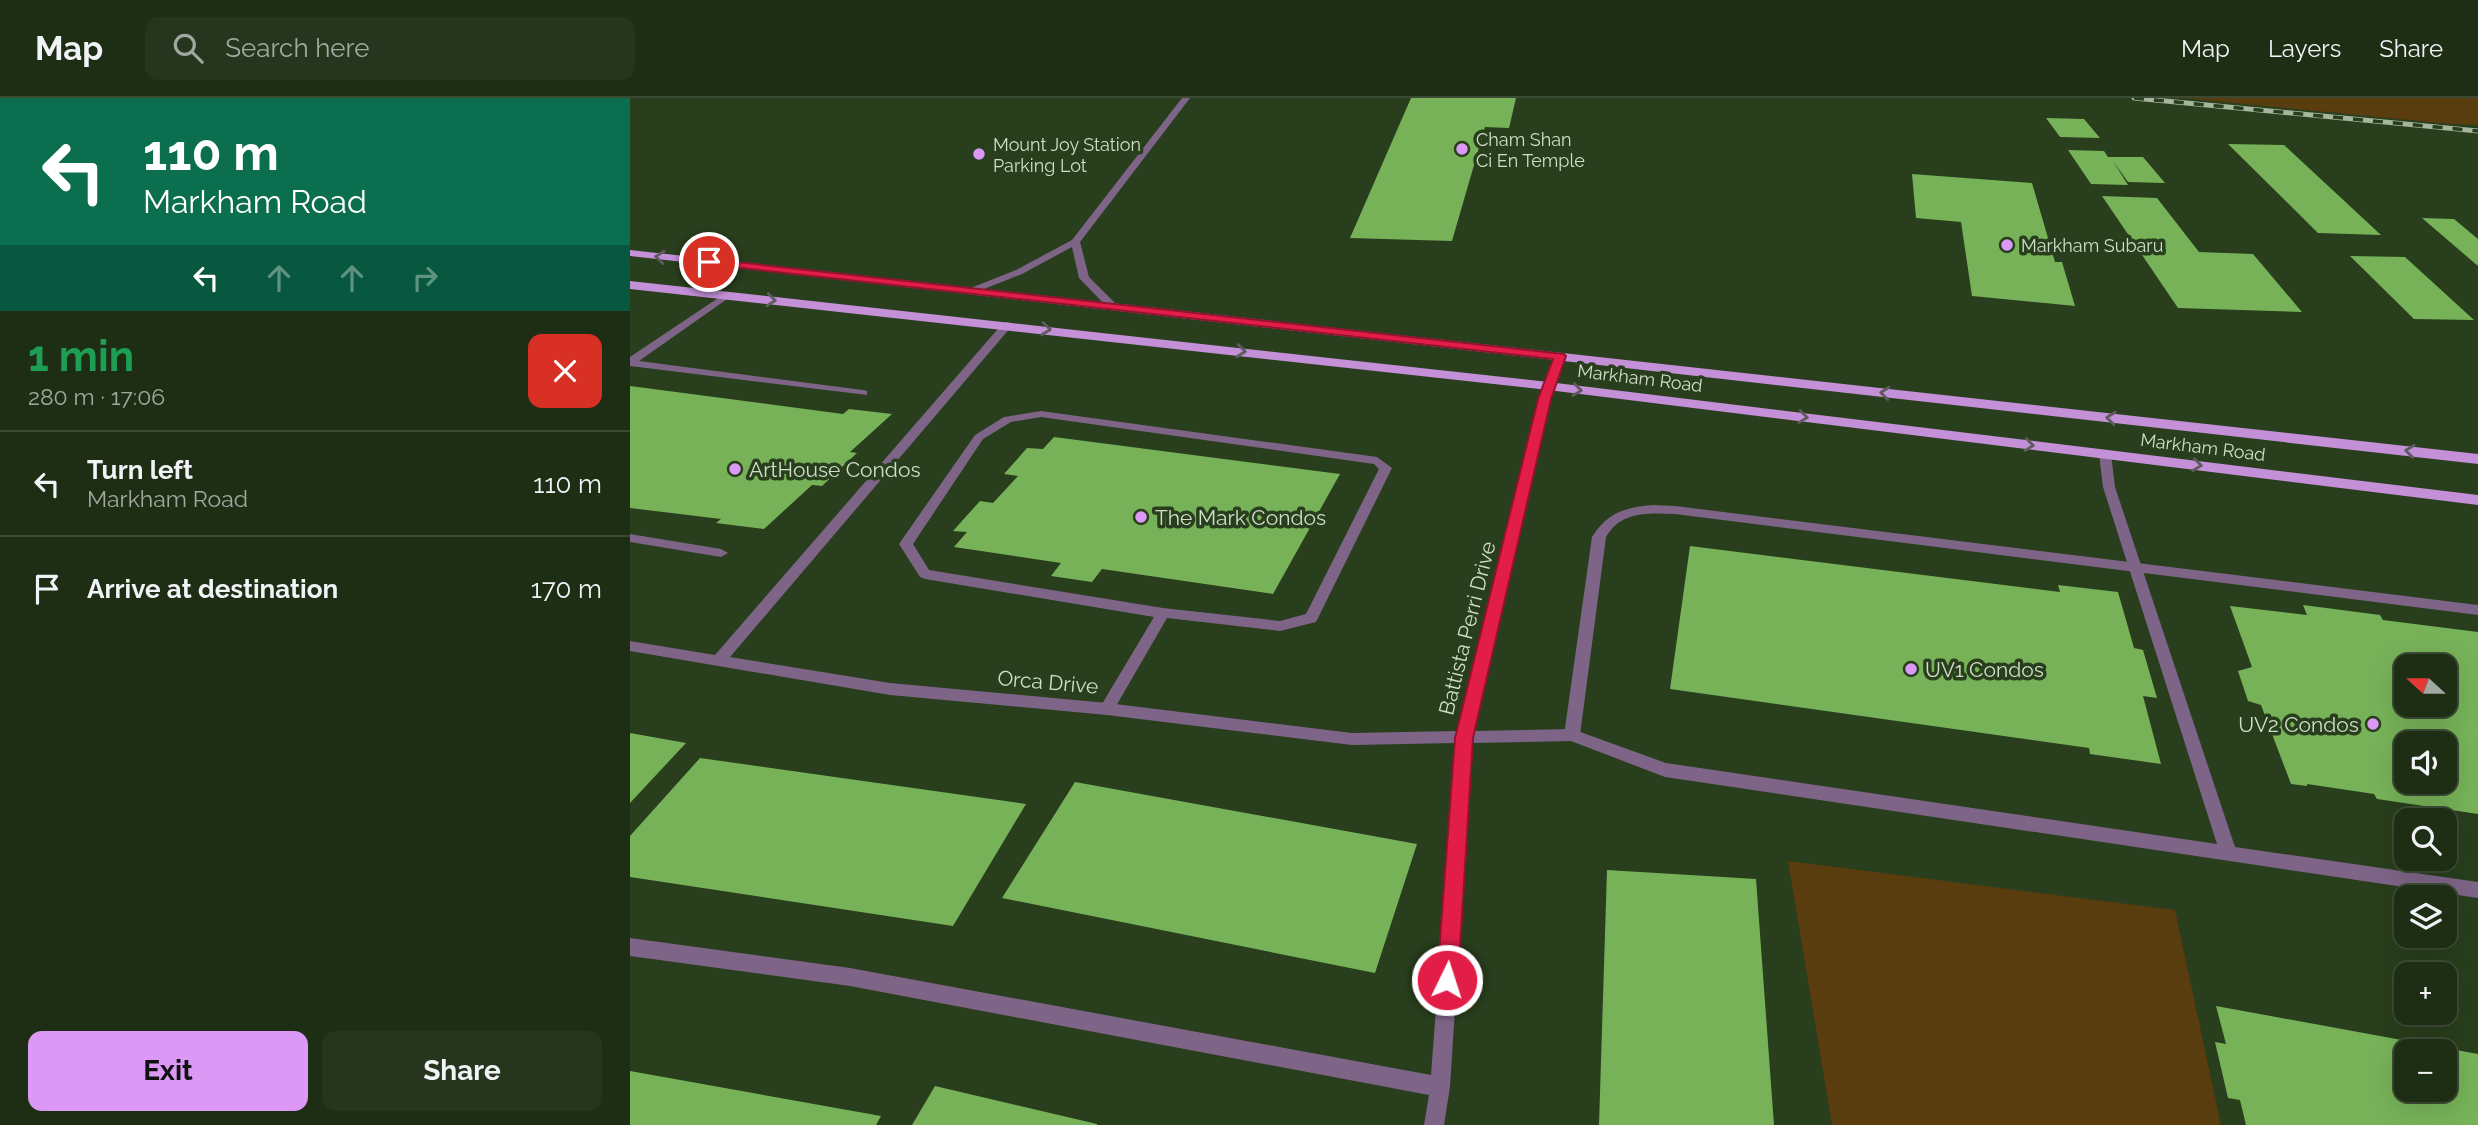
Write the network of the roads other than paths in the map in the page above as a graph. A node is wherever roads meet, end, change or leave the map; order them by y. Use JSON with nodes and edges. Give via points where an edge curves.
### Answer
{"nodes":[{"id":1,"x":1186,"y":98,"type":"edge"},
{"id":2,"x":1075,"y":242,"type":"junction"},
{"id":3,"x":630,"y":253,"type":"edge"},
{"id":4,"x":630,"y":285,"type":"edge"},
{"id":5,"x":971,"y":291,"type":"junction"},
{"id":6,"x":727,"y":295,"type":"junction"},
{"id":7,"x":1112,"y":306,"type":"junction"},
{"id":8,"x":1007,"y":325,"type":"junction"},
{"id":9,"x":1560,"y":356,"type":"junction"},
{"id":10,"x":630,"y":363,"type":"edge"},
{"id":11,"x":1548,"y":386,"type":"junction"},
{"id":12,"x":863,"y":393,"type":"dead end"},
{"id":13,"x":2105,"y":454,"type":"junction"},
{"id":14,"x":2478,"y":459,"type":"edge"},
{"id":15,"x":2478,"y":500,"type":"edge"},
{"id":16,"x":630,"y":538,"type":"edge"},
{"id":17,"x":722,"y":553,"type":"dead end"},
{"id":18,"x":2136,"y":568,"type":"junction"},
{"id":19,"x":2478,"y":610,"type":"edge"},
{"id":20,"x":1163,"y":614,"type":"junction"},
{"id":21,"x":630,"y":646,"type":"edge"},
{"id":22,"x":719,"y":660,"type":"junction"},
{"id":23,"x":1107,"y":709,"type":"junction"},
{"id":24,"x":1572,"y":735,"type":"junction"},
{"id":25,"x":1464,"y":738,"type":"junction"},
{"id":26,"x":2228,"y":852,"type":"junction"},
{"id":27,"x":2478,"y":890,"type":"edge"},
{"id":28,"x":630,"y":947,"type":"edge"},
{"id":29,"x":1440,"y":1087,"type":"junction"},
{"id":30,"x":1434,"y":1125,"type":"edge"}],
"edges":[{"from":1,"to":2,"type":"street"},
{"from":2,"to":5,"type":"street"},
{"from":2,"to":7,"type":"street","via":[[1084,278]]},
{"from":5,"to":3,"type":"main road","name":"Markham Road","one_way":true},
{"from":4,"to":6,"type":"main road","name":"Markham Road"},
{"from":5,"to":7,"type":"main road","name":"Markham Road"},
{"from":6,"to":8,"type":"main road","name":"Markham Road","one_way":true},
{"from":6,"to":10,"type":"street"},
{"from":7,"to":9,"type":"main road","name":"Markham Road"},
{"from":8,"to":11,"type":"main road","name":"Markham Road","one_way":true},
{"from":8,"to":22,"type":"street"},
{"from":9,"to":11,"type":"street","name":"Battista Perri Drive"},
{"from":14,"to":9,"type":"main road","name":"Markham Road","one_way":true},
{"from":10,"to":12,"type":"street"},
{"from":11,"to":13,"type":"main road","name":"Markham Road","one_way":true},
{"from":11,"to":25,"type":"street","name":"Battista Perri Drive"},
{"from":13,"to":15,"type":"main road","name":"Markham Road","one_way":true},
{"from":13,"to":18,"type":"street","via":[[2109,487]]},
{"from":16,"to":17,"type":"street"},
{"from":18,"to":19,"type":"street"},
{"from":18,"to":24,"type":"street","via":[[1675,510],[1624,513],[1608,521],[1599,537]]},
{"from":18,"to":26,"type":"street"},
{"from":20,"to":20,"type":"street","via":[[1280,626],[1311,618],[1386,468],[1377,461],[1041,414],[1008,419],[979,437],[906,544],[925,574]]},
{"from":20,"to":23,"type":"street"},
{"from":21,"to":22,"type":"street","name":"Orca Drive"},
{"from":22,"to":23,"type":"street","name":"Orca Drive","via":[[890,690]]},
{"from":23,"to":25,"type":"street","name":"Orca Drive","via":[[1352,739]]},
{"from":24,"to":25,"type":"street","name":"Orca Drive"},
{"from":24,"to":26,"type":"street","via":[[1665,770]]},
{"from":25,"to":29,"type":"street","name":"Battista Perri Drive"},
{"from":26,"to":27,"type":"street"},
{"from":28,"to":29,"type":"street","via":[[850,977]]},
{"from":29,"to":30,"type":"street","name":"Battista Perri Drive"}]}
